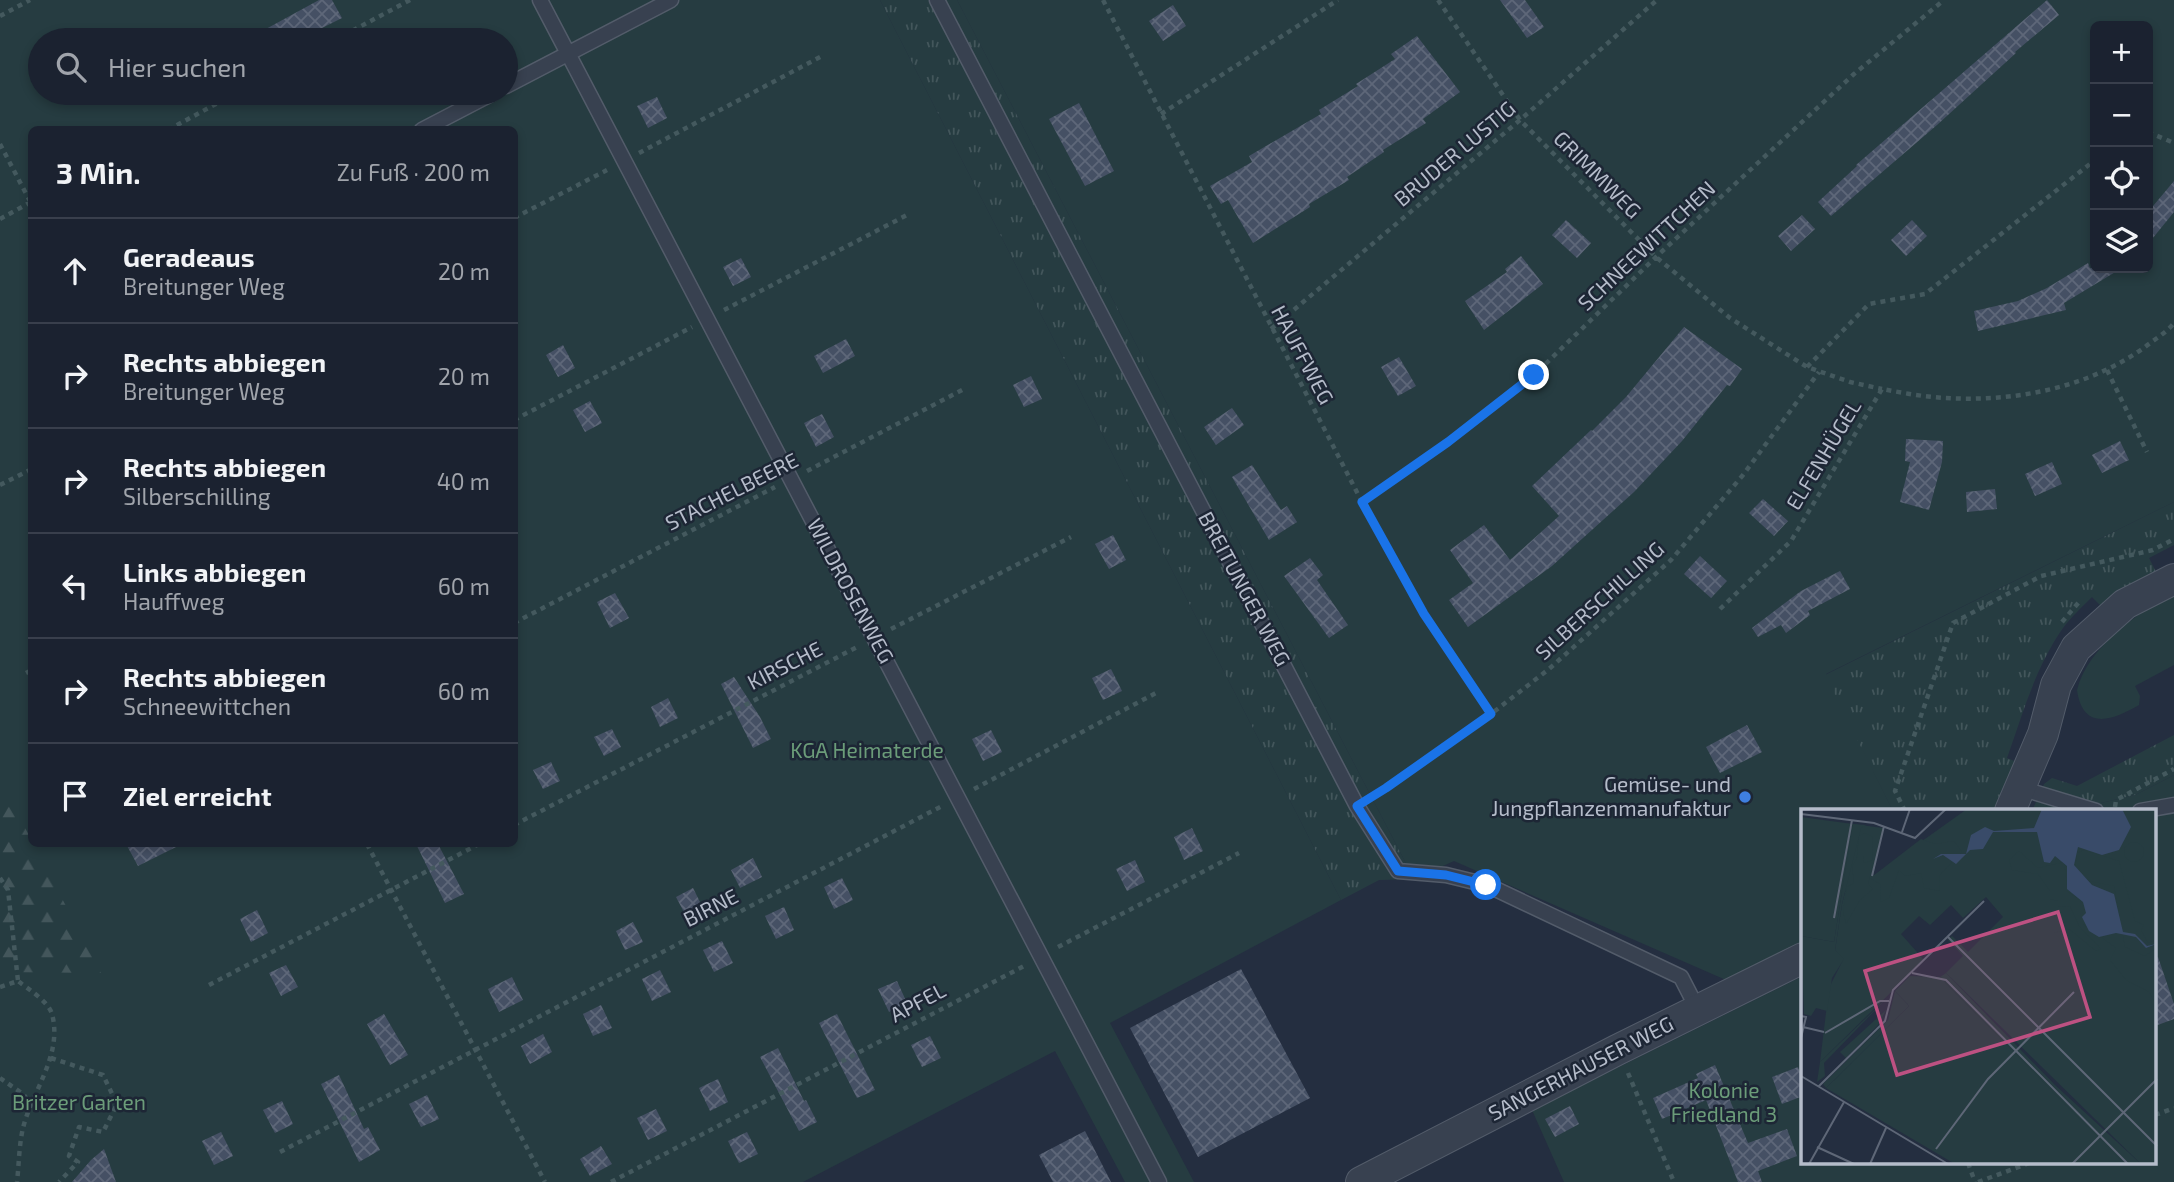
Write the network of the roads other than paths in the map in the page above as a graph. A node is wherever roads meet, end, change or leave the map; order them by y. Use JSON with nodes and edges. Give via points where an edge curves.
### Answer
{"nodes":[{"id":1,"x":540,"y":0,"type":"edge"},
{"id":2,"x":671,"y":0,"type":"edge"},
{"id":3,"x":937,"y":0,"type":"edge"},
{"id":4,"x":568,"y":54,"type":"junction"},
{"id":5,"x":518,"y":80,"type":"edge"},
{"id":6,"x":469,"y":105,"type":"edge"},
{"id":7,"x":430,"y":126,"type":"edge"},
{"id":8,"x":2174,"y":579,"type":"edge"},
{"id":9,"x":2015,"y":799,"type":"edge"},
{"id":10,"x":2174,"y":805,"type":"edge"},
{"id":11,"x":2082,"y":809,"type":"edge"},
{"id":12,"x":2151,"y":809,"type":"edge"},
{"id":13,"x":1801,"y":959,"type":"edge"},
{"id":14,"x":1698,"y":1010,"type":"junction"},
{"id":15,"x":1159,"y":1182,"type":"edge"},
{"id":16,"x":1361,"y":1182,"type":"edge"}],
"edges":[{"from":1,"to":4,"type":"lane","name":"WILDROSENWEG"},
{"from":2,"to":4,"type":"lane"},
{"from":3,"to":14,"type":"lane","name":"BREITUNGER WEG","via":[[1357,806],[1398,871],[1446,875],[1498,890],[1681,977]]},
{"from":4,"to":5,"type":"lane"},
{"from":4,"to":15,"type":"lane","name":"WILDROSENWEG"},
{"from":6,"to":7,"type":"lane"},
{"from":8,"to":9,"type":"street","via":[[2124,604],[2076,648],[2056,684],[2043,734]]},
{"from":9,"to":11,"type":"lane"},
{"from":10,"to":12,"type":"lane"},
{"from":13,"to":14,"type":"street","name":"SANGERHAUSER WEG"},
{"from":14,"to":16,"type":"street","name":"SANGERHAUSER WEG"}]}
